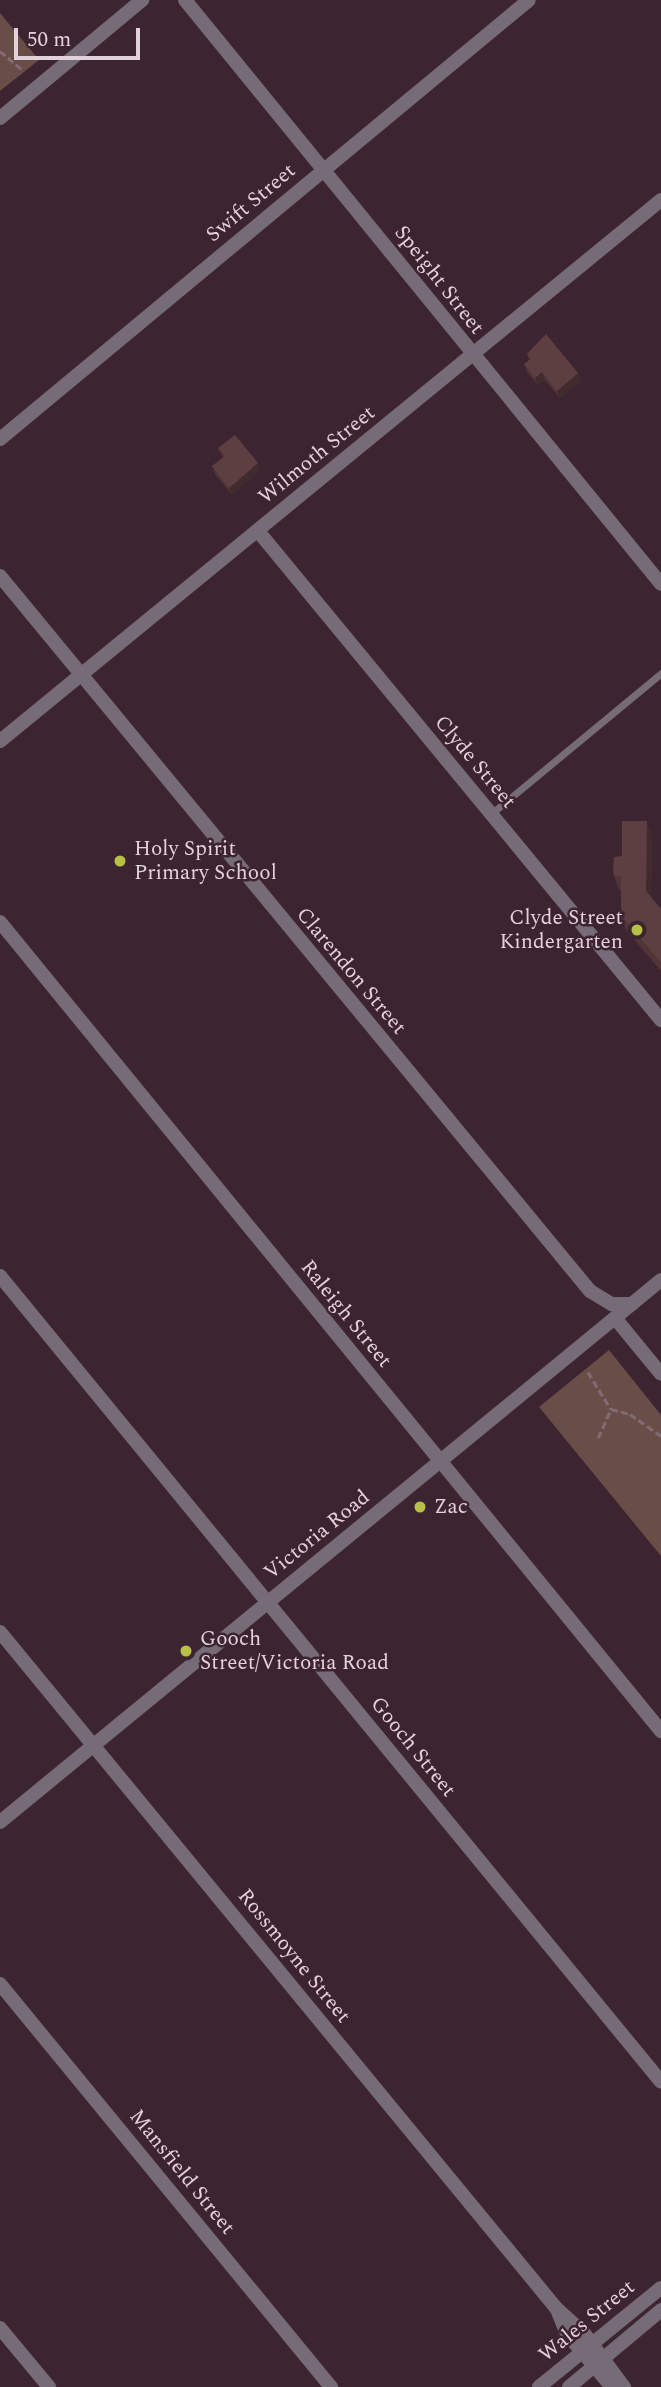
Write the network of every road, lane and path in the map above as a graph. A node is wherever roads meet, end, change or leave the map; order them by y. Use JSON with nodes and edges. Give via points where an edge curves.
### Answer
{"nodes":[{"id":1,"x":142,"y":0,"type":"edge"},
{"id":2,"x":186,"y":0,"type":"edge"},
{"id":3,"x":529,"y":0,"type":"edge"},
{"id":4,"x":0,"y":51,"type":"edge"},
{"id":5,"x":24,"y":71,"type":"dead end"},
{"id":6,"x":0,"y":118,"type":"edge"},
{"id":7,"x":325,"y":170,"type":"junction"},
{"id":8,"x":661,"y":200,"type":"edge"},
{"id":9,"x":471,"y":355,"type":"junction"},
{"id":10,"x":0,"y":439,"type":"edge"},
{"id":11,"x":258,"y":531,"type":"junction"},
{"id":12,"x":0,"y":576,"type":"edge"},
{"id":13,"x":661,"y":584,"type":"edge"},
{"id":14,"x":661,"y":673,"type":"edge"},
{"id":15,"x":79,"y":677,"type":"junction"},
{"id":16,"x":0,"y":741,"type":"edge"},
{"id":17,"x":491,"y":814,"type":"junction"},
{"id":18,"x":0,"y":922,"type":"edge"},
{"id":19,"x":661,"y":1020,"type":"edge"},
{"id":20,"x":0,"y":1276,"type":"edge"},
{"id":21,"x":661,"y":1280,"type":"edge"},
{"id":22,"x":632,"y":1304,"type":"junction"},
{"id":23,"x":615,"y":1318,"type":"junction"},
{"id":24,"x":588,"y":1373,"type":"dead end"},
{"id":25,"x":661,"y":1374,"type":"edge"},
{"id":26,"x":611,"y":1409,"type":"junction"},
{"id":27,"x":661,"y":1436,"type":"edge"},
{"id":28,"x":598,"y":1438,"type":"dead end"},
{"id":29,"x":439,"y":1462,"type":"junction"},
{"id":30,"x":268,"y":1602,"type":"junction"},
{"id":31,"x":0,"y":1632,"type":"edge"},
{"id":32,"x":661,"y":1731,"type":"edge"},
{"id":33,"x":93,"y":1745,"type":"junction"},
{"id":34,"x":0,"y":1822,"type":"edge"},
{"id":35,"x":0,"y":1983,"type":"edge"},
{"id":36,"x":661,"y":2082,"type":"edge"},
{"id":37,"x":661,"y":2288,"type":"edge"},
{"id":38,"x":661,"y":2310,"type":"edge"},
{"id":39,"x":0,"y":2328,"type":"edge"},
{"id":40,"x":587,"y":2347,"type":"junction"},
{"id":41,"x":599,"y":2362,"type":"junction"},
{"id":42,"x":48,"y":2387,"type":"edge"},
{"id":43,"x":331,"y":2387,"type":"edge"},
{"id":44,"x":538,"y":2387,"type":"edge"},
{"id":45,"x":569,"y":2387,"type":"edge"},
{"id":46,"x":612,"y":2387,"type":"edge"},
{"id":47,"x":624,"y":2387,"type":"edge"}],
"edges":[{"from":1,"to":6,"type":"street"},
{"from":2,"to":7,"type":"street","name":"Speight Street"},
{"from":3,"to":7,"type":"street","name":"Swift Street"},
{"from":4,"to":5,"type":"path"},
{"from":7,"to":9,"type":"street","name":"Speight Street"},
{"from":7,"to":10,"type":"street","name":"Swift Street"},
{"from":8,"to":9,"type":"street","name":"Wilmoth Street"},
{"from":9,"to":11,"type":"street","name":"Wilmoth Street"},
{"from":9,"to":13,"type":"street","name":"Speight Street"},
{"from":11,"to":15,"type":"street","name":"Wilmoth Street"},
{"from":11,"to":17,"type":"street","name":"Clyde Street"},
{"from":12,"to":15,"type":"street","name":"Clarendon Street"},
{"from":14,"to":17,"type":"lane"},
{"from":15,"to":16,"type":"street","name":"Wilmoth Street"},
{"from":15,"to":22,"type":"street","name":"Clarendon Street","via":[[590,1291],[612,1304]]},
{"from":17,"to":19,"type":"street","name":"Clyde Street"},
{"from":18,"to":29,"type":"street","name":"Raleigh Street"},
{"from":20,"to":30,"type":"street","name":"Gooch Street"},
{"from":21,"to":22,"type":"street","name":"Victoria Road"},
{"from":22,"to":23,"type":"street","name":"Victoria Road"},
{"from":23,"to":25,"type":"street"},
{"from":23,"to":29,"type":"street","name":"Victoria Road"},
{"from":24,"to":26,"type":"path"},
{"from":26,"to":27,"type":"path","via":[[630,1413]]},
{"from":26,"to":28,"type":"path"},
{"from":29,"to":30,"type":"street","name":"Victoria Road"},
{"from":29,"to":32,"type":"street","name":"Raleigh Street"},
{"from":30,"to":33,"type":"street","name":"Victoria Road"},
{"from":30,"to":36,"type":"street","name":"Gooch Street"},
{"from":31,"to":33,"type":"street","name":"Rossmoyne Street"},
{"from":33,"to":34,"type":"street","name":"Victoria Road"},
{"from":33,"to":40,"type":"street","name":"Rossmoyne Street"},
{"from":35,"to":43,"type":"street","name":"Mansfield Street"},
{"from":37,"to":40,"type":"street","name":"Wales Street"},
{"from":38,"to":41,"type":"street","name":"Wales Street"},
{"from":39,"to":42,"type":"street"},
{"from":40,"to":41,"type":"street","name":"Rossmoyne Street"},
{"from":40,"to":44,"type":"street","name":"Wales Street"},
{"from":41,"to":45,"type":"street","name":"Wales Street"},
{"from":41,"to":46,"type":"street","name":"Rossmoyne Street"},
{"from":41,"to":47,"type":"street","name":"Rossmoyne Street"}]}
